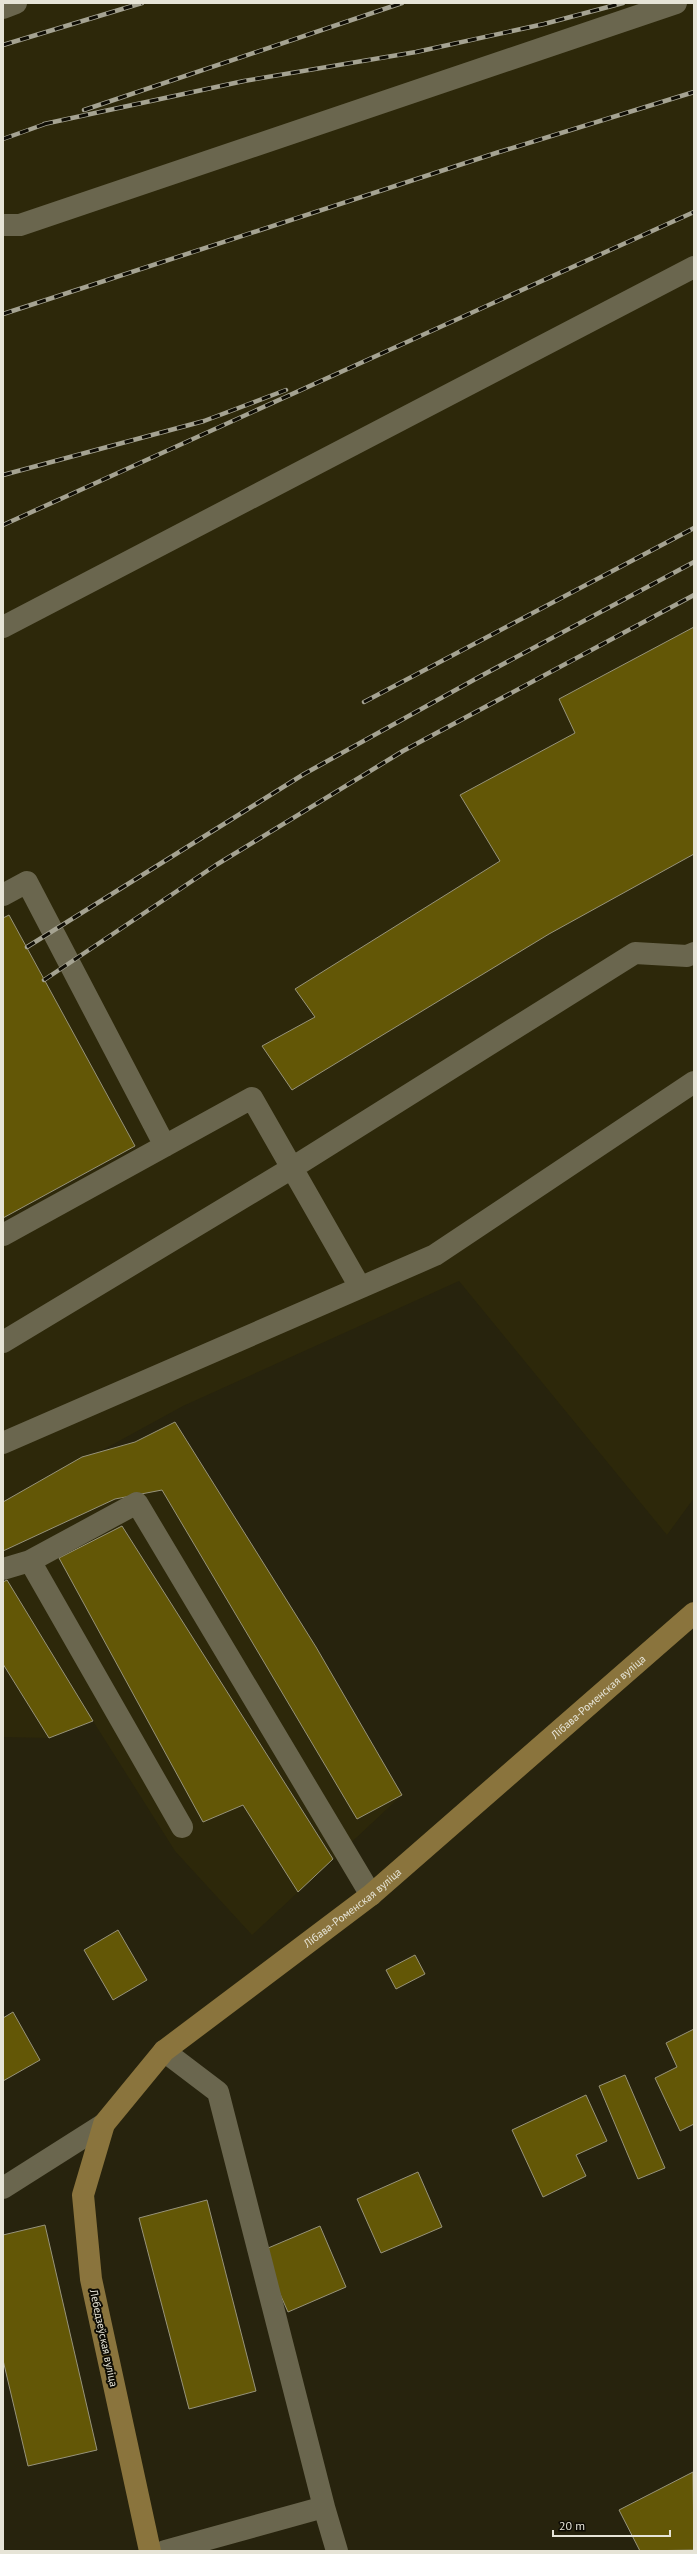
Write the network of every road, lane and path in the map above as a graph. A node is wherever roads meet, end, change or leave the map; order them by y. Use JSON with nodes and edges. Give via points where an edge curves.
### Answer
{"nodes":[{"id":1,"x":16,"y":3,"type":"edge"},
{"id":2,"x":676,"y":3,"type":"edge"},
{"id":3,"x":3,"y":8,"type":"edge"},
{"id":4,"x":3,"y":226,"type":"edge"},
{"id":5,"x":694,"y":267,"type":"edge"},
{"id":6,"x":3,"y":627,"type":"edge"},
{"id":7,"x":3,"y":895,"type":"edge"},
{"id":8,"x":694,"y":953,"type":"edge"},
{"id":9,"x":694,"y":1082,"type":"edge"},
{"id":10,"x":165,"y":1146,"type":"junction"},
{"id":11,"x":292,"y":1168,"type":"junction"},
{"id":12,"x":3,"y":1235,"type":"edge"},
{"id":13,"x":360,"y":1287,"type":"junction"},
{"id":14,"x":3,"y":1342,"type":"edge"},
{"id":15,"x":3,"y":1443,"type":"edge"},
{"id":16,"x":30,"y":1560,"type":"junction"},
{"id":17,"x":3,"y":1569,"type":"edge"},
{"id":18,"x":694,"y":1613,"type":"edge"},
{"id":19,"x":182,"y":1827,"type":"dead end"},
{"id":20,"x":370,"y":1895,"type":"junction"},
{"id":21,"x":164,"y":2051,"type":"junction"},
{"id":22,"x":104,"y":2124,"type":"junction"},
{"id":23,"x":3,"y":2188,"type":"edge"},
{"id":24,"x":324,"y":2507,"type":"junction"},
{"id":25,"x":150,"y":2551,"type":"edge"},
{"id":26,"x":164,"y":2551,"type":"edge"},
{"id":27,"x":337,"y":2551,"type":"edge"}],
"edges":[{"from":1,"to":3,"type":"lane"},
{"from":2,"to":4,"type":"lane","via":[[20,225]]},
{"from":5,"to":6,"type":"lane"},
{"from":7,"to":10,"type":"lane","via":[[27,882]]},
{"from":8,"to":11,"type":"lane","via":[[688,956],[635,953]]},
{"from":9,"to":13,"type":"lane","via":[[435,1255]]},
{"from":10,"to":11,"type":"lane","via":[[252,1098]]},
{"from":10,"to":12,"type":"lane"},
{"from":11,"to":13,"type":"lane"},
{"from":11,"to":14,"type":"lane"},
{"from":13,"to":15,"type":"lane"},
{"from":16,"to":17,"type":"lane"},
{"from":16,"to":19,"type":"lane"},
{"from":16,"to":20,"type":"lane","via":[[136,1503]]},
{"from":18,"to":20,"type":"main road","name":"Лібава-Роменская вуліца"},
{"from":20,"to":21,"type":"main road","name":"Лібава-Роменская вуліца"},
{"from":21,"to":22,"type":"main road","name":"Лібава-Роменская вуліца"},
{"from":21,"to":24,"type":"lane","via":[[218,2092]]},
{"from":22,"to":23,"type":"lane","name":"Лібава-Роменская вуліца"},
{"from":22,"to":25,"type":"main road","name":"Лебедзеўская вуліца","via":[[83,2195],[91,2279]]},
{"from":24,"to":26,"type":"lane"},
{"from":24,"to":27,"type":"lane"}]}
